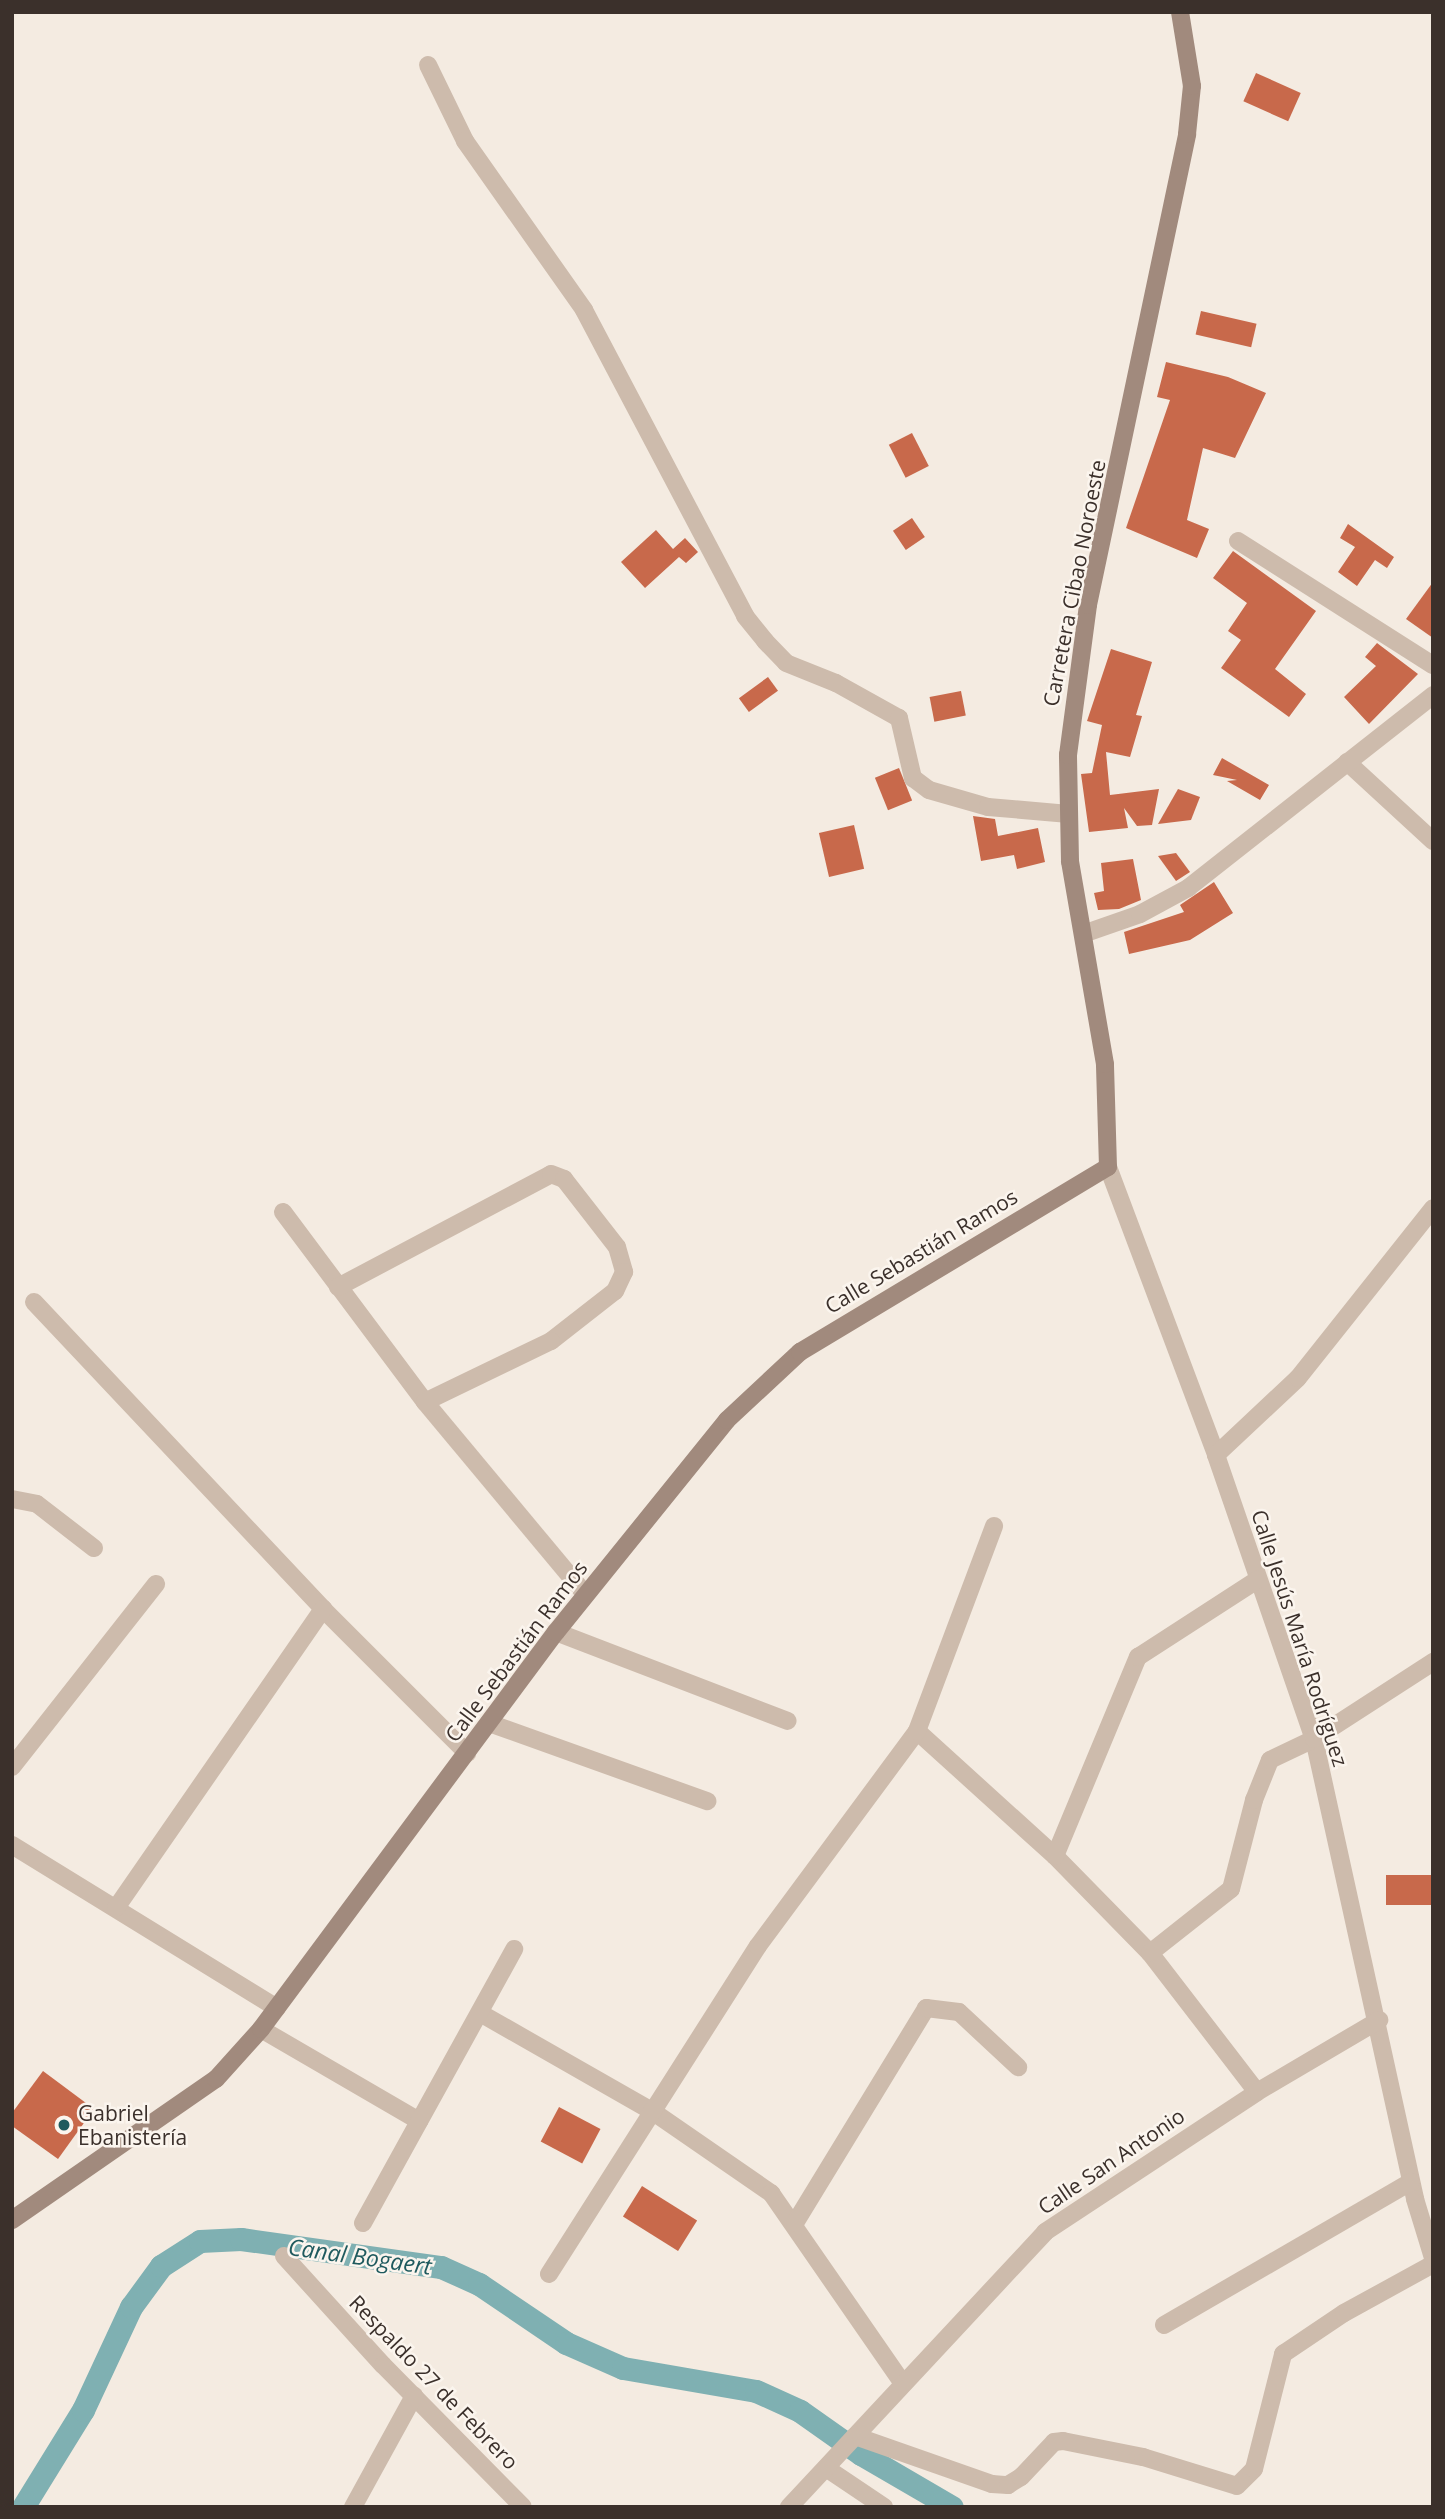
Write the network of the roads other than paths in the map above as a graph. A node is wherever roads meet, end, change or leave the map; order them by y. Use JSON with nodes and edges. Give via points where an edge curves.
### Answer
{"nodes":[{"id":1,"x":1180,"y":12,"type":"edge"},
{"id":2,"x":428,"y":65,"type":"dead end"},
{"id":3,"x":1238,"y":541,"type":"dead end"},
{"id":4,"x":1433,"y":666,"type":"edge"},
{"id":5,"x":1433,"y":695,"type":"edge"},
{"id":6,"x":1347,"y":762,"type":"junction"},
{"id":7,"x":1069,"y":814,"type":"junction"},
{"id":8,"x":1433,"y":841,"type":"edge"},
{"id":9,"x":1083,"y":934,"type":"junction"},
{"id":10,"x":1108,"y":1167,"type":"junction"},
{"id":11,"x":1433,"y":1208,"type":"edge"},
{"id":12,"x":283,"y":1212,"type":"dead end"},
{"id":13,"x":338,"y":1287,"type":"junction"},
{"id":14,"x":34,"y":1302,"type":"dead end"},
{"id":15,"x":425,"y":1402,"type":"junction"},
{"id":16,"x":1216,"y":1455,"type":"junction"},
{"id":17,"x":12,"y":1499,"type":"edge"},
{"id":18,"x":994,"y":1526,"type":"dead end"},
{"id":19,"x":94,"y":1548,"type":"dead end"},
{"id":20,"x":1257,"y":1580,"type":"junction"},
{"id":21,"x":156,"y":1584,"type":"dead end"},
{"id":22,"x":585,"y":1594,"type":"junction"},
{"id":23,"x":323,"y":1609,"type":"junction"},
{"id":24,"x":556,"y":1632,"type":"junction"},
{"id":25,"x":1433,"y":1662,"type":"edge"},
{"id":26,"x":788,"y":1721,"type":"dead end"},
{"id":27,"x":489,"y":1723,"type":"junction"},
{"id":28,"x":917,"y":1731,"type":"junction"},
{"id":29,"x":1314,"y":1739,"type":"junction"},
{"id":30,"x":467,"y":1753,"type":"junction"},
{"id":31,"x":12,"y":1767,"type":"edge"},
{"id":32,"x":707,"y":1801,"type":"dead end"},
{"id":33,"x":12,"y":1845,"type":"edge"},
{"id":34,"x":1055,"y":1856,"type":"junction"},
{"id":35,"x":116,"y":1908,"type":"junction"},
{"id":36,"x":514,"y":1949,"type":"dead end"},
{"id":37,"x":1150,"y":1953,"type":"junction"},
{"id":38,"x":277,"y":2008,"type":"junction"},
{"id":39,"x":480,"y":2013,"type":"junction"},
{"id":40,"x":1379,"y":2021,"type":"junction"},
{"id":41,"x":261,"y":2029,"type":"junction"},
{"id":42,"x":1018,"y":2067,"type":"dead end"},
{"id":43,"x":1257,"y":2092,"type":"junction"},
{"id":44,"x":652,"y":2111,"type":"junction"},
{"id":45,"x":419,"y":2122,"type":"junction"},
{"id":46,"x":1411,"y":2182,"type":"junction"},
{"id":47,"x":12,"y":2220,"type":"edge"},
{"id":48,"x":363,"y":2223,"type":"dead end"},
{"id":49,"x":795,"y":2223,"type":"junction"},
{"id":50,"x":285,"y":2256,"type":"dead end"},
{"id":51,"x":1433,"y":2261,"type":"edge"},
{"id":52,"x":549,"y":2274,"type":"dead end"},
{"id":53,"x":1164,"y":2325,"type":"dead end"},
{"id":54,"x":902,"y":2382,"type":"junction"},
{"id":55,"x":414,"y":2396,"type":"junction"},
{"id":56,"x":854,"y":2437,"type":"junction"},
{"id":57,"x":830,"y":2464,"type":"junction"},
{"id":58,"x":353,"y":2507,"type":"edge"},
{"id":59,"x":523,"y":2507,"type":"edge"},
{"id":60,"x":789,"y":2507,"type":"edge"},
{"id":61,"x":884,"y":2507,"type":"edge"}],
"edges":[{"from":1,"to":7,"type":"main road","name":"Carretera Cibao Noroeste","via":[[1192,86],[1187,134],[1088,605],[1072,711]]},
{"from":2,"to":7,"type":"street","via":[[465,141],[584,310],[732,592],[765,641],[786,663],[836,683],[899,718],[913,778],[929,790],[988,807]]},
{"from":3,"to":4,"type":"street"},
{"from":5,"to":6,"type":"street"},
{"from":6,"to":8,"type":"street"},
{"from":6,"to":9,"type":"street","via":[[1188,888],[1140,914]]},
{"from":7,"to":9,"type":"main road","name":"Carretera Cibao Noroeste","via":[[1070,861]]},
{"from":9,"to":10,"type":"main road","name":"Carretera Cibao Noroeste","via":[[1105,1065]]},
{"from":10,"to":16,"type":"street","name":"Calle Jesús María Rodríguez"},
{"from":10,"to":22,"type":"main road","name":"Calle Sebastián Ramos","via":[[800,1352],[727,1420]]},
{"from":11,"to":16,"type":"street","via":[[1298,1378]]},
{"from":12,"to":13,"type":"street"},
{"from":13,"to":15,"type":"street"},
{"from":13,"to":15,"type":"street","via":[[551,1174],[564,1178],[617,1247],[624,1272],[615,1291],[551,1341]]},
{"from":14,"to":23,"type":"street"},
{"from":15,"to":22,"type":"street"},
{"from":16,"to":20,"type":"street","name":"Calle Jesús María Rodríguez"},
{"from":17,"to":19,"type":"street","via":[[37,1504]]},
{"from":18,"to":28,"type":"street"},
{"from":20,"to":29,"type":"street","name":"Calle Jesús María Rodríguez"},
{"from":20,"to":34,"type":"street","via":[[1138,1657]]},
{"from":21,"to":31,"type":"street"},
{"from":22,"to":24,"type":"main road","name":"Calle Sebastián Ramos"},
{"from":23,"to":30,"type":"street"},
{"from":23,"to":35,"type":"street"},
{"from":24,"to":26,"type":"street"},
{"from":24,"to":27,"type":"main road","name":"Calle Sebastián Ramos"},
{"from":25,"to":29,"type":"street"},
{"from":27,"to":30,"type":"main road","name":"Calle Sebastián Ramos"},
{"from":27,"to":32,"type":"street"},
{"from":28,"to":34,"type":"street"},
{"from":28,"to":44,"type":"street","via":[[758,1946]]},
{"from":29,"to":37,"type":"street","via":[[1277,1755],[1265,1768],[1231,1889]]},
{"from":29,"to":40,"type":"street","name":"Calle Jesús María Rodríguez"},
{"from":30,"to":38,"type":"main road","name":"Calle Sebastián Ramos"},
{"from":33,"to":35,"type":"street"},
{"from":34,"to":37,"type":"street"},
{"from":35,"to":38,"type":"street"},
{"from":36,"to":39,"type":"street"},
{"from":37,"to":43,"type":"street"},
{"from":38,"to":41,"type":"main road","name":"Calle Sebastián Ramos"},
{"from":39,"to":44,"type":"street"},
{"from":39,"to":45,"type":"street"},
{"from":40,"to":43,"type":"street","name":"Calle San Antonio"},
{"from":40,"to":46,"type":"street","name":"Calle Jesús María Rodríguez"},
{"from":41,"to":45,"type":"street"},
{"from":41,"to":47,"type":"main road","name":"Calle Sebastián Ramos","via":[[216,2079]]},
{"from":42,"to":49,"type":"street","via":[[959,2012],[926,2008]]},
{"from":43,"to":54,"type":"street","name":"Calle San Antonio","via":[[1045,2232]]},
{"from":44,"to":49,"type":"street","via":[[758,2182]]},
{"from":44,"to":52,"type":"street"},
{"from":45,"to":48,"type":"street"},
{"from":46,"to":51,"type":"street","name":"Calle Jesús María Rodríguez"},
{"from":46,"to":53,"type":"street"},
{"from":49,"to":54,"type":"street"},
{"from":50,"to":55,"type":"street","name":"Respaldo 27 de Febrero"},
{"from":51,"to":56,"type":"street","via":[[1283,2354],[1254,2469],[1237,2486],[1143,2457],[1063,2441],[1054,2442],[1008,2485],[992,2484]]},
{"from":54,"to":56,"type":"street","name":"Calle San Antonio"},
{"from":55,"to":58,"type":"street"},
{"from":55,"to":59,"type":"street","name":"Respaldo 27 de Febrero"},
{"from":56,"to":57,"type":"street","name":"Calle San Antonio"},
{"from":57,"to":60,"type":"street","name":"Calle San Antonio"},
{"from":57,"to":61,"type":"street"}]}
